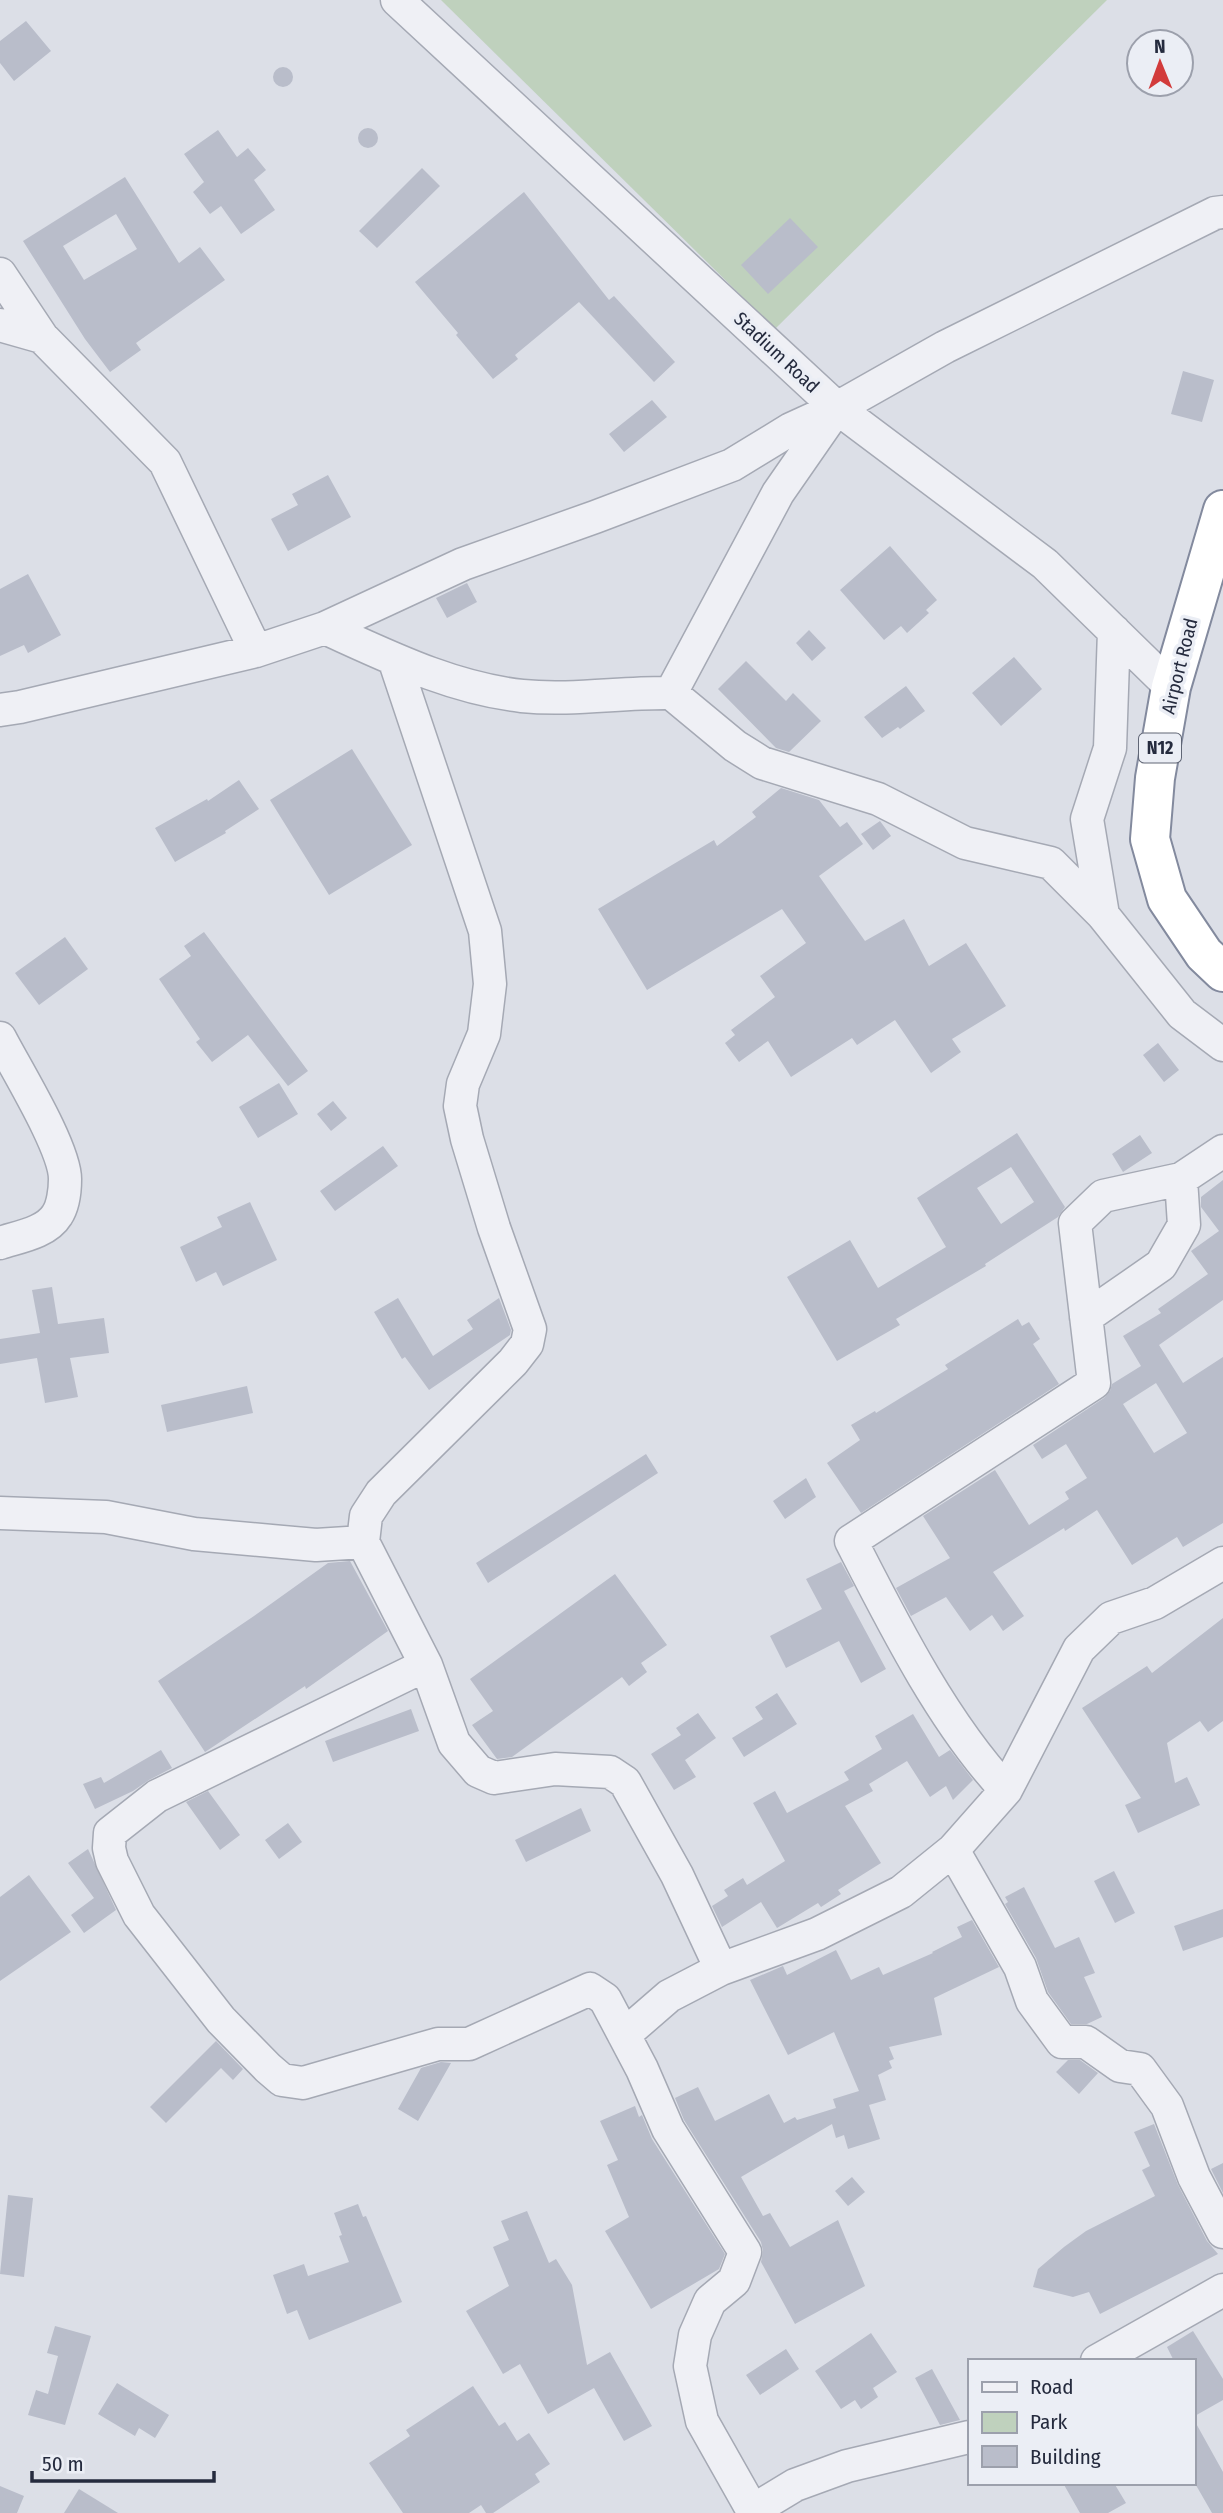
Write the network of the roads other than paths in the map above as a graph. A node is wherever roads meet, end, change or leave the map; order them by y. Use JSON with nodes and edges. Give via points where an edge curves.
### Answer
{"nodes":[{"id":1,"x":397,"y":0,"type":"edge"},
{"id":2,"x":1223,"y":212,"type":"edge"},
{"id":3,"x":0,"y":274,"type":"edge"},
{"id":4,"x":0,"y":325,"type":"edge"},
{"id":5,"x":42,"y":337,"type":"junction"},
{"id":6,"x":837,"y":408,"type":"junction"},
{"id":7,"x":1223,"y":510,"type":"edge"},
{"id":8,"x":326,"y":628,"type":"junction"},
{"id":9,"x":1114,"y":631,"type":"junction"},
{"id":10,"x":256,"y":651,"type":"junction"},
{"id":11,"x":394,"y":659,"type":"junction"},
{"id":12,"x":1171,"y":687,"type":"junction"},
{"id":13,"x":671,"y":693,"type":"junction"},
{"id":14,"x":10,"y":708,"type":"edge"},
{"id":15,"x":0,"y":732,"type":"edge"},
{"id":16,"x":1103,"y":915,"type":"junction"},
{"id":17,"x":1223,"y":972,"type":"edge"},
{"id":18,"x":0,"y":1038,"type":"edge"},
{"id":19,"x":1223,"y":1045,"type":"edge"},
{"id":20,"x":1223,"y":1151,"type":"edge"},
{"id":21,"x":1181,"y":1179,"type":"junction"},
{"id":22,"x":0,"y":1243,"type":"edge"},
{"id":23,"x":1086,"y":1317,"type":"junction"},
{"id":24,"x":0,"y":1513,"type":"edge"},
{"id":25,"x":363,"y":1542,"type":"junction"},
{"id":26,"x":1223,"y":1563,"type":"edge"},
{"id":27,"x":426,"y":1665,"type":"junction"},
{"id":28,"x":1006,"y":1790,"type":"junction"},
{"id":29,"x":953,"y":1850,"type":"junction"},
{"id":30,"x":721,"y":1969,"type":"junction"},
{"id":31,"x":624,"y":2035,"type":"junction"},
{"id":32,"x":1223,"y":2232,"type":"edge"},
{"id":33,"x":1223,"y":2290,"type":"edge"},
{"id":34,"x":1101,"y":2359,"type":"edge"},
{"id":35,"x":968,"y":2437,"type":"edge"},
{"id":36,"x":753,"y":2512,"type":"edge"}],
"edges":[{"from":1,"to":6,"type":"street","name":"Stadium Road"},
{"from":2,"to":6,"type":"street","via":[[945,347]]},
{"from":3,"to":5,"type":"street"},
{"from":4,"to":5,"type":"street"},
{"from":5,"to":10,"type":"street","via":[[165,462]]},
{"from":6,"to":8,"type":"street","via":[[732,465],[463,564]]},
{"from":6,"to":9,"type":"street","name":"Stadium Road","via":[[1045,564]]},
{"from":6,"to":13,"type":"street","via":[[778,493]]},
{"from":7,"to":12,"type":"highway","name":"Airport Road","number":"N12"},
{"from":8,"to":10,"type":"street"},
{"from":8,"to":11,"type":"street"},
{"from":9,"to":12,"type":"street","name":"Stadium Road"},
{"from":9,"to":16,"type":"street","via":[[1110,748],[1087,819]]},
{"from":10,"to":14,"type":"street"},
{"from":11,"to":13,"type":"street","via":[[449,682],[521,696]]},
{"from":11,"to":25,"type":"street","via":[[485,931],[489,984],[484,1034],[463,1084],[460,1106],[494,1228],[530,1329],[527,1344],[513,1362],[381,1493],[366,1516]]},
{"from":12,"to":17,"type":"highway","name":"Airport Road","number":"N12","via":[[1150,839],[1167,899],[1204,954]]},
{"from":13,"to":16,"type":"street","via":[[762,763],[878,799],[965,843],[1051,863]]},
{"from":14,"to":15,"type":"street"},
{"from":16,"to":19,"type":"street","via":[[1182,1014]]},
{"from":18,"to":22,"type":"street","via":[[57,1148],[65,1177],[57,1216],[43,1229]]},
{"from":20,"to":21,"type":"street"},
{"from":21,"to":23,"type":"street","via":[[1184,1225],[1161,1265]]},
{"from":21,"to":23,"type":"street","via":[[1103,1196],[1075,1223]]},
{"from":23,"to":28,"type":"street","via":[[1094,1382],[851,1541],[956,1729]]},
{"from":24,"to":25,"type":"street","via":[[106,1517],[194,1534],[316,1545]]},
{"from":25,"to":27,"type":"street"},
{"from":26,"to":28,"type":"street","via":[[1155,1603],[1111,1618],[1079,1648]]},
{"from":27,"to":30,"type":"street","via":[[454,1742],[478,1771],[494,1778],[555,1769],[610,1772],[625,1782],[677,1875]]},
{"from":27,"to":31,"type":"street","via":[[157,1796],[110,1833],[111,1861],[139,1915],[221,2020],[282,2080],[303,2083],[439,2044],[469,2044],[590,1989],[605,1999]]},
{"from":28,"to":29,"type":"street"},
{"from":29,"to":30,"type":"street","via":[[901,1892],[817,1934]]},
{"from":29,"to":32,"type":"street","via":[[1053,2033],[1062,2042],[1086,2042],[1119,2066],[1140,2069],[1167,2106],[1194,2177]]},
{"from":30,"to":31,"type":"street","via":[[669,1997]]},
{"from":31,"to":36,"type":"street","via":[[668,2129],[746,2252],[734,2281],[710,2301],[695,2335],[690,2366],[702,2421]]},
{"from":33,"to":34,"type":"street"},
{"from":35,"to":36,"type":"street","via":[[847,2466],[795,2485]]}]}
